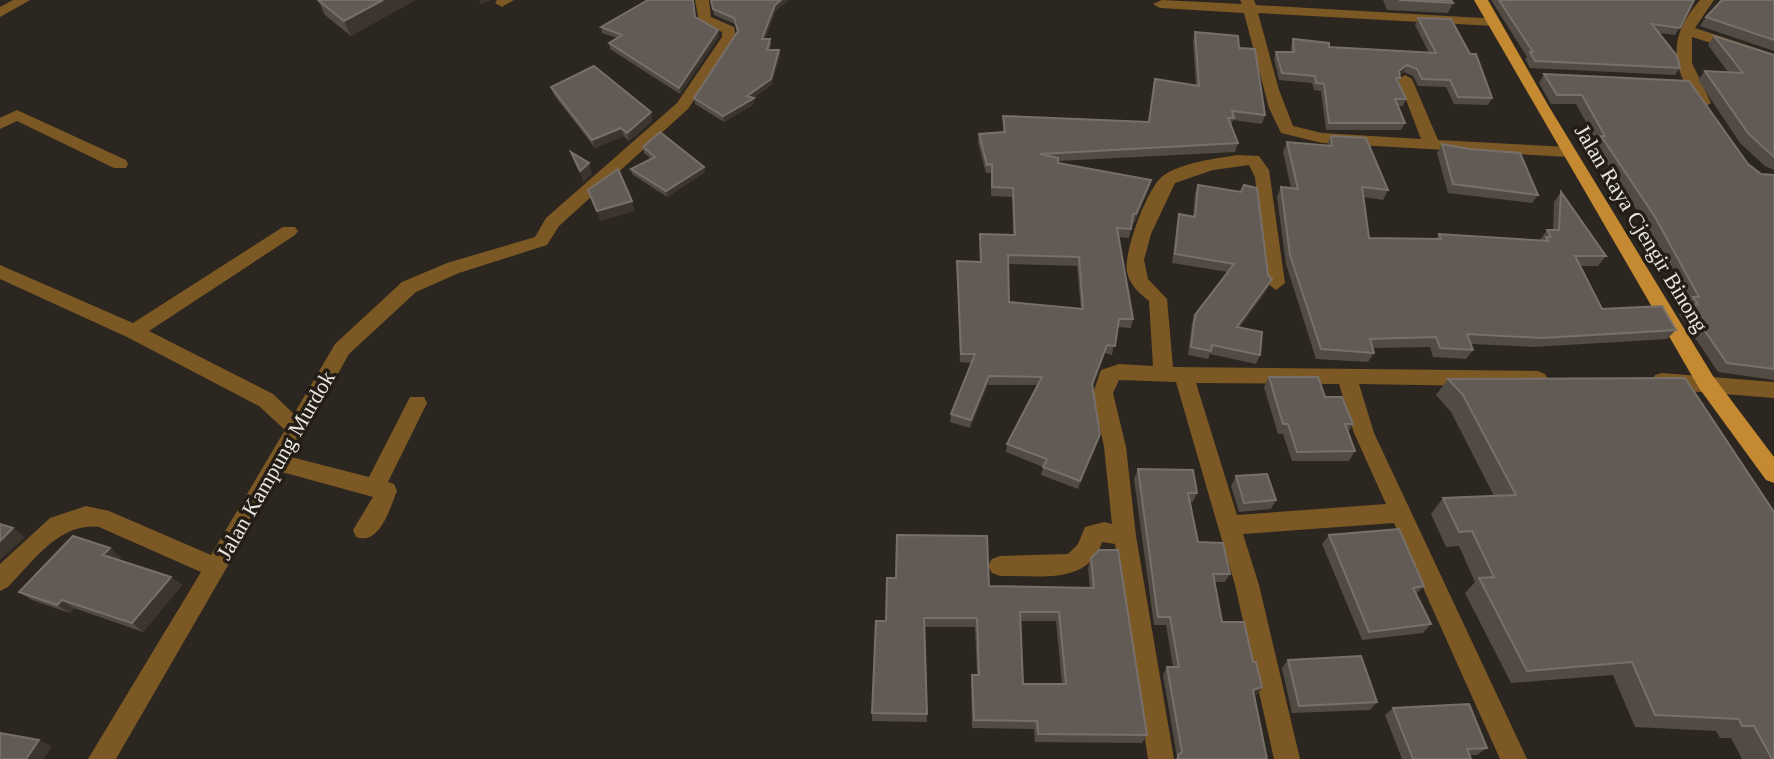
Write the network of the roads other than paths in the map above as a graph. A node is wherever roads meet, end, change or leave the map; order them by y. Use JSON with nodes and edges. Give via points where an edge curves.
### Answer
{"nodes":[{"id":1,"x":23,"y":0,"type":"edge"},
{"id":2,"x":702,"y":0,"type":"edge"},
{"id":3,"x":1481,"y":0,"type":"edge"},
{"id":4,"x":1707,"y":0,"type":"edge"},
{"id":5,"x":1160,"y":4,"type":"dead end"},
{"id":6,"x":1249,"y":4,"type":"edge"},
{"id":7,"x":0,"y":13,"type":"edge"},
{"id":8,"x":1494,"y":22,"type":"junction"},
{"id":9,"x":1688,"y":31,"type":"junction"},
{"id":10,"x":1774,"y":59,"type":"edge"},
{"id":11,"x":1405,"y":79,"type":"edge"},
{"id":12,"x":0,"y":108,"type":"edge"},
{"id":13,"x":17,"y":115,"type":"junction"},
{"id":14,"x":1714,"y":119,"type":"edge"},
{"id":15,"x":0,"y":124,"type":"edge"},
{"id":16,"x":1431,"y":143,"type":"junction"},
{"id":17,"x":1568,"y":152,"type":"junction"},
{"id":18,"x":120,"y":164,"type":"dead end"},
{"id":19,"x":289,"y":231,"type":"dead end"},
{"id":20,"x":0,"y":271,"type":"edge"},
{"id":21,"x":1276,"y":283,"type":"dead end"},
{"id":22,"x":134,"y":332,"type":"junction"},
{"id":23,"x":1174,"y":375,"type":"junction"},
{"id":24,"x":1347,"y":376,"type":"junction"},
{"id":25,"x":1553,"y":379,"type":"edge"},
{"id":26,"x":1645,"y":381,"type":"edge"},
{"id":27,"x":1706,"y":382,"type":"junction"},
{"id":28,"x":1774,"y":390,"type":"edge"},
{"id":29,"x":417,"y":403,"type":"dead end"},
{"id":30,"x":295,"y":427,"type":"junction"},
{"id":31,"x":278,"y":462,"type":"junction"},
{"id":32,"x":1774,"y":474,"type":"edge"},
{"id":33,"x":375,"y":486,"type":"junction"},
{"id":34,"x":1401,"y":513,"type":"junction"},
{"id":35,"x":1229,"y":525,"type":"junction"},
{"id":36,"x":364,"y":530,"type":"dead end"},
{"id":37,"x":1125,"y":536,"type":"junction"},
{"id":38,"x":1000,"y":566,"type":"dead end"},
{"id":39,"x":216,"y":568,"type":"junction"},
{"id":40,"x":0,"y":580,"type":"edge"},
{"id":41,"x":101,"y":759,"type":"edge"},
{"id":42,"x":1161,"y":759,"type":"edge"},
{"id":43,"x":1287,"y":759,"type":"edge"},
{"id":44,"x":1514,"y":759,"type":"edge"}],
"edges":[{"from":1,"to":7,"type":"street"},
{"from":2,"to":30,"type":"street","name":"Jalan Kampung Murdok","via":[[704,19],[729,30],[729,37],[683,106],[552,222],[541,241],[409,287],[342,349]]},
{"from":3,"to":8,"type":"main road","name":"Jalan Raya Cjengir Binong"},
{"from":4,"to":9,"type":"street"},
{"from":5,"to":6,"type":"street"},
{"from":6,"to":8,"type":"street"},
{"from":6,"to":16,"type":"street","via":[[1279,119],[1287,130],[1322,138]]},
{"from":8,"to":17,"type":"main road","name":"Jalan Raya Cjengir Binong","via":[[1530,75]]},
{"from":9,"to":10,"type":"street"},
{"from":9,"to":14,"type":"street","via":[[1680,54],[1683,83]]},
{"from":11,"to":16,"type":"street"},
{"from":12,"to":13,"type":"street"},
{"from":13,"to":15,"type":"street"},
{"from":13,"to":18,"type":"street"},
{"from":16,"to":17,"type":"street"},
{"from":17,"to":27,"type":"main road","name":"Jalan Raya Cjengir Binong"},
{"from":19,"to":22,"type":"street"},
{"from":20,"to":22,"type":"street"},
{"from":21,"to":23,"type":"street","via":[[1258,163],[1233,161],[1169,179],[1139,241],[1135,266],[1141,282],[1158,299]]},
{"from":22,"to":30,"type":"street","via":[[266,400]]},
{"from":23,"to":24,"type":"street"},
{"from":23,"to":35,"type":"street"},
{"from":23,"to":37,"type":"street","via":[[1119,372],[1104,382]]},
{"from":24,"to":25,"type":"street"},
{"from":24,"to":34,"type":"street","via":[[1364,433]]},
{"from":26,"to":27,"type":"street"},
{"from":27,"to":28,"type":"street"},
{"from":27,"to":32,"type":"main road","name":"Jalan Raya Cjengir Binong"},
{"from":29,"to":33,"type":"street"},
{"from":30,"to":31,"type":"street","name":"Jalan Kampung Murdok"},
{"from":31,"to":33,"type":"street"},
{"from":31,"to":39,"type":"street","name":"Jalan Kampung Murdok"},
{"from":33,"to":36,"type":"street","via":[[386,491]]},
{"from":34,"to":35,"type":"street"},
{"from":34,"to":44,"type":"street"},
{"from":35,"to":43,"type":"street"},
{"from":37,"to":38,"type":"street","via":[[1093,534],[1088,550],[1073,564]]},
{"from":37,"to":42,"type":"street"},
{"from":39,"to":40,"type":"street","via":[[81,514],[64,519]]},
{"from":39,"to":41,"type":"street","name":"Jalan Kampung Murdok"}]}
